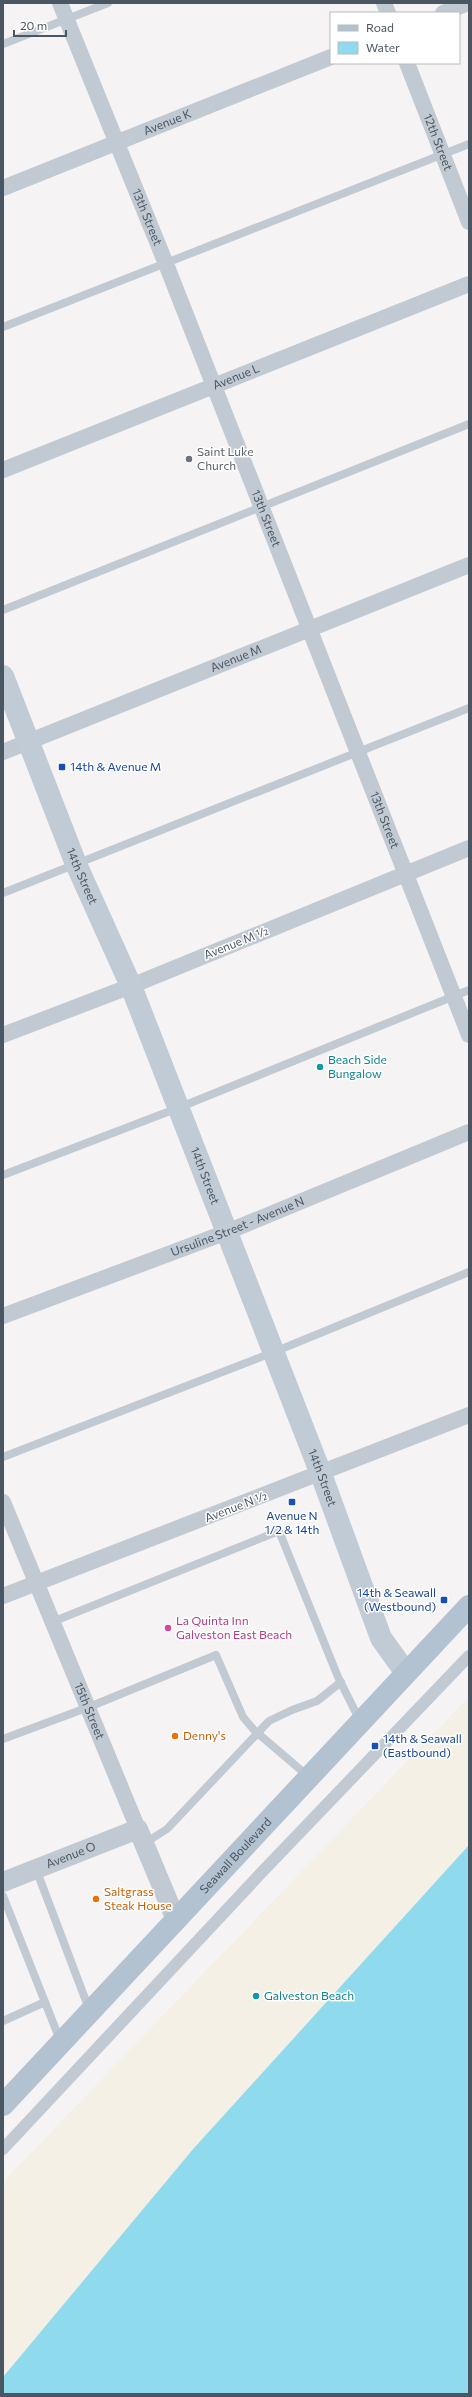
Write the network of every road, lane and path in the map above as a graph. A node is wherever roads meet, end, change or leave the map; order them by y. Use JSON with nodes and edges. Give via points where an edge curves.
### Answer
{"nodes":[{"id":1,"x":60,"y":3,"type":"edge"},
{"id":2,"x":108,"y":3,"type":"edge"},
{"id":3,"x":468,"y":3,"type":"edge"},
{"id":4,"x":446,"y":12,"type":"edge"},
{"id":5,"x":66,"y":19,"type":"junction"},
{"id":6,"x":3,"y":44,"type":"edge"},
{"id":7,"x":330,"y":57,"type":"edge"},
{"id":8,"x":407,"y":64,"type":"edge"},
{"id":9,"x":116,"y":143,"type":"junction"},
{"id":10,"x":469,"y":144,"type":"edge"},
{"id":11,"x":442,"y":154,"type":"junction"},
{"id":12,"x":3,"y":188,"type":"edge"},
{"id":13,"x":469,"y":222,"type":"edge"},
{"id":14,"x":166,"y":264,"type":"junction"},
{"id":15,"x":469,"y":284,"type":"edge"},
{"id":16,"x":3,"y":328,"type":"edge"},
{"id":17,"x":213,"y":387,"type":"junction"},
{"id":18,"x":469,"y":424,"type":"edge"},
{"id":19,"x":3,"y":470,"type":"edge"},
{"id":20,"x":260,"y":507,"type":"junction"},
{"id":21,"x":469,"y":565,"type":"edge"},
{"id":22,"x":3,"y":610,"type":"edge"},
{"id":23,"x":308,"y":630,"type":"junction"},
{"id":24,"x":3,"y":676,"type":"edge"},
{"id":25,"x":469,"y":708,"type":"edge"},
{"id":26,"x":29,"y":742,"type":"junction"},
{"id":27,"x":3,"y":752,"type":"edge"},
{"id":28,"x":359,"y":752,"type":"junction"},
{"id":29,"x":469,"y":848,"type":"edge"},
{"id":30,"x":76,"y":864,"type":"junction"},
{"id":31,"x":405,"y":874,"type":"junction"},
{"id":32,"x":3,"y":893,"type":"edge"},
{"id":33,"x":131,"y":986,"type":"junction"},
{"id":34,"x":469,"y":990,"type":"edge"},
{"id":35,"x":453,"y":996,"type":"junction"},
{"id":36,"x":3,"y":1035,"type":"edge"},
{"id":37,"x":469,"y":1035,"type":"edge"},
{"id":38,"x":178,"y":1108,"type":"junction"},
{"id":39,"x":469,"y":1132,"type":"edge"},
{"id":40,"x":3,"y":1174,"type":"edge"},
{"id":41,"x":227,"y":1232,"type":"junction"},
{"id":42,"x":469,"y":1272,"type":"edge"},
{"id":43,"x":3,"y":1316,"type":"edge"},
{"id":44,"x":274,"y":1352,"type":"junction"},
{"id":45,"x":469,"y":1415,"type":"edge"},
{"id":46,"x":3,"y":1457,"type":"edge"},
{"id":47,"x":321,"y":1474,"type":"junction"},
{"id":48,"x":3,"y":1502,"type":"edge"},
{"id":49,"x":35,"y":1583,"type":"junction"},
{"id":50,"x":3,"y":1596,"type":"edge"},
{"id":51,"x":469,"y":1606,"type":"edge"},
{"id":52,"x":52,"y":1622,"type":"junction"},
{"id":53,"x":469,"y":1656,"type":"edge"},
{"id":54,"x":406,"y":1674,"type":"junction"},
{"id":55,"x":341,"y":1682,"type":"junction"},
{"id":56,"x":90,"y":1707,"type":"junction"},
{"id":57,"x":360,"y":1722,"type":"junction"},
{"id":58,"x":258,"y":1732,"type":"junction"},
{"id":59,"x":3,"y":1739,"type":"edge"},
{"id":60,"x":309,"y":1777,"type":"junction"},
{"id":61,"x":141,"y":1837,"type":"junction"},
{"id":62,"x":36,"y":1869,"type":"junction"},
{"id":63,"x":3,"y":1882,"type":"edge"},
{"id":64,"x":3,"y":1896,"type":"edge"},
{"id":65,"x":176,"y":1920,"type":"junction"},
{"id":66,"x":45,"y":2002,"type":"junction"},
{"id":67,"x":90,"y":2012,"type":"junction"},
{"id":68,"x":3,"y":2021,"type":"edge"},
{"id":69,"x":61,"y":2043,"type":"junction"},
{"id":70,"x":3,"y":2105,"type":"edge"},
{"id":71,"x":3,"y":2149,"type":"edge"}],
"edges":[{"from":1,"to":5,"type":"street","name":"13th Street"},
{"from":2,"to":5,"type":"lane"},
{"from":3,"to":4,"type":"street"},
{"from":5,"to":6,"type":"lane"},
{"from":5,"to":9,"type":"street","name":"13th Street"},
{"from":7,"to":9,"type":"street","name":"Avenue K"},
{"from":8,"to":11,"type":"street","name":"12th Street"},
{"from":9,"to":12,"type":"street","name":"Avenue K"},
{"from":9,"to":14,"type":"street","name":"13th Street"},
{"from":10,"to":11,"type":"lane"},
{"from":11,"to":13,"type":"street","name":"12th Street"},
{"from":11,"to":14,"type":"lane"},
{"from":14,"to":16,"type":"lane"},
{"from":14,"to":17,"type":"street","name":"13th Street"},
{"from":15,"to":17,"type":"street","name":"Avenue L"},
{"from":17,"to":19,"type":"street","name":"Avenue L"},
{"from":17,"to":20,"type":"street","name":"13th Street"},
{"from":18,"to":20,"type":"lane"},
{"from":20,"to":22,"type":"lane"},
{"from":20,"to":23,"type":"street","name":"13th Street"},
{"from":21,"to":23,"type":"street","name":"Avenue M"},
{"from":23,"to":26,"type":"street","name":"Avenue M"},
{"from":23,"to":28,"type":"street","name":"13th Street"},
{"from":24,"to":26,"type":"main road","name":"14th Street"},
{"from":25,"to":28,"type":"lane"},
{"from":26,"to":27,"type":"street","name":"Avenue M"},
{"from":26,"to":30,"type":"main road","name":"14th Street"},
{"from":28,"to":30,"type":"lane"},
{"from":28,"to":31,"type":"street","name":"13th Street"},
{"from":29,"to":31,"type":"street","name":"Avenue M ½"},
{"from":30,"to":32,"type":"lane"},
{"from":30,"to":33,"type":"main road","name":"14th Street"},
{"from":31,"to":33,"type":"street","name":"Avenue M ½"},
{"from":31,"to":35,"type":"street","name":"13th Street"},
{"from":33,"to":36,"type":"street","name":"Avenue M ½"},
{"from":33,"to":38,"type":"main road","name":"14th Street"},
{"from":34,"to":35,"type":"lane"},
{"from":35,"to":37,"type":"street","name":"13th Street"},
{"from":35,"to":38,"type":"lane"},
{"from":38,"to":40,"type":"lane"},
{"from":38,"to":41,"type":"main road","name":"14th Street"},
{"from":39,"to":41,"type":"street","name":"Ursuline Street - Avenue N"},
{"from":41,"to":43,"type":"street","name":"Ursuline Street - Avenue N"},
{"from":41,"to":44,"type":"main road","name":"14th Street"},
{"from":42,"to":44,"type":"lane"},
{"from":44,"to":46,"type":"lane"},
{"from":44,"to":47,"type":"main road","name":"14th Street"},
{"from":45,"to":47,"type":"street","name":"Avenue N ½"},
{"from":47,"to":49,"type":"street","name":"Avenue N ½"},
{"from":47,"to":54,"type":"main road","name":"14th Street","via":[[381,1638]]},
{"from":48,"to":49,"type":"street","name":"15th Street"},
{"from":49,"to":50,"type":"street","name":"Avenue N ½"},
{"from":49,"to":52,"type":"street","name":"15th Street"},
{"from":51,"to":54,"type":"main road","name":"Seawall Boulevard"},
{"from":52,"to":55,"type":"lane","via":[[279,1531]]},
{"from":52,"to":56,"type":"street","name":"15th Street"},
{"from":53,"to":71,"type":"street"},
{"from":54,"to":57,"type":"main road","name":"Seawall Boulevard"},
{"from":55,"to":57,"type":"lane"},
{"from":55,"to":58,"type":"lane","via":[[317,1701],[279,1716]]},
{"from":56,"to":58,"type":"lane","via":[[216,1655],[240,1712]]},
{"from":56,"to":59,"type":"lane"},
{"from":56,"to":61,"type":"street","name":"15th Street"},
{"from":57,"to":60,"type":"main road","name":"Seawall Boulevard"},
{"from":58,"to":60,"type":"lane"},
{"from":58,"to":61,"type":"lane","via":[[167,1829]]},
{"from":60,"to":65,"type":"main road","name":"Seawall Boulevard"},
{"from":61,"to":62,"type":"street","name":"Avenue O"},
{"from":61,"to":65,"type":"street","name":"15th Street"},
{"from":62,"to":63,"type":"street","name":"Avenue O"},
{"from":62,"to":67,"type":"lane"},
{"from":64,"to":66,"type":"lane"},
{"from":65,"to":67,"type":"main road","name":"Seawall Boulevard"},
{"from":66,"to":68,"type":"lane"},
{"from":66,"to":69,"type":"lane"},
{"from":67,"to":69,"type":"main road","name":"Seawall Boulevard"},
{"from":69,"to":70,"type":"main road","name":"Seawall Boulevard"}]}
